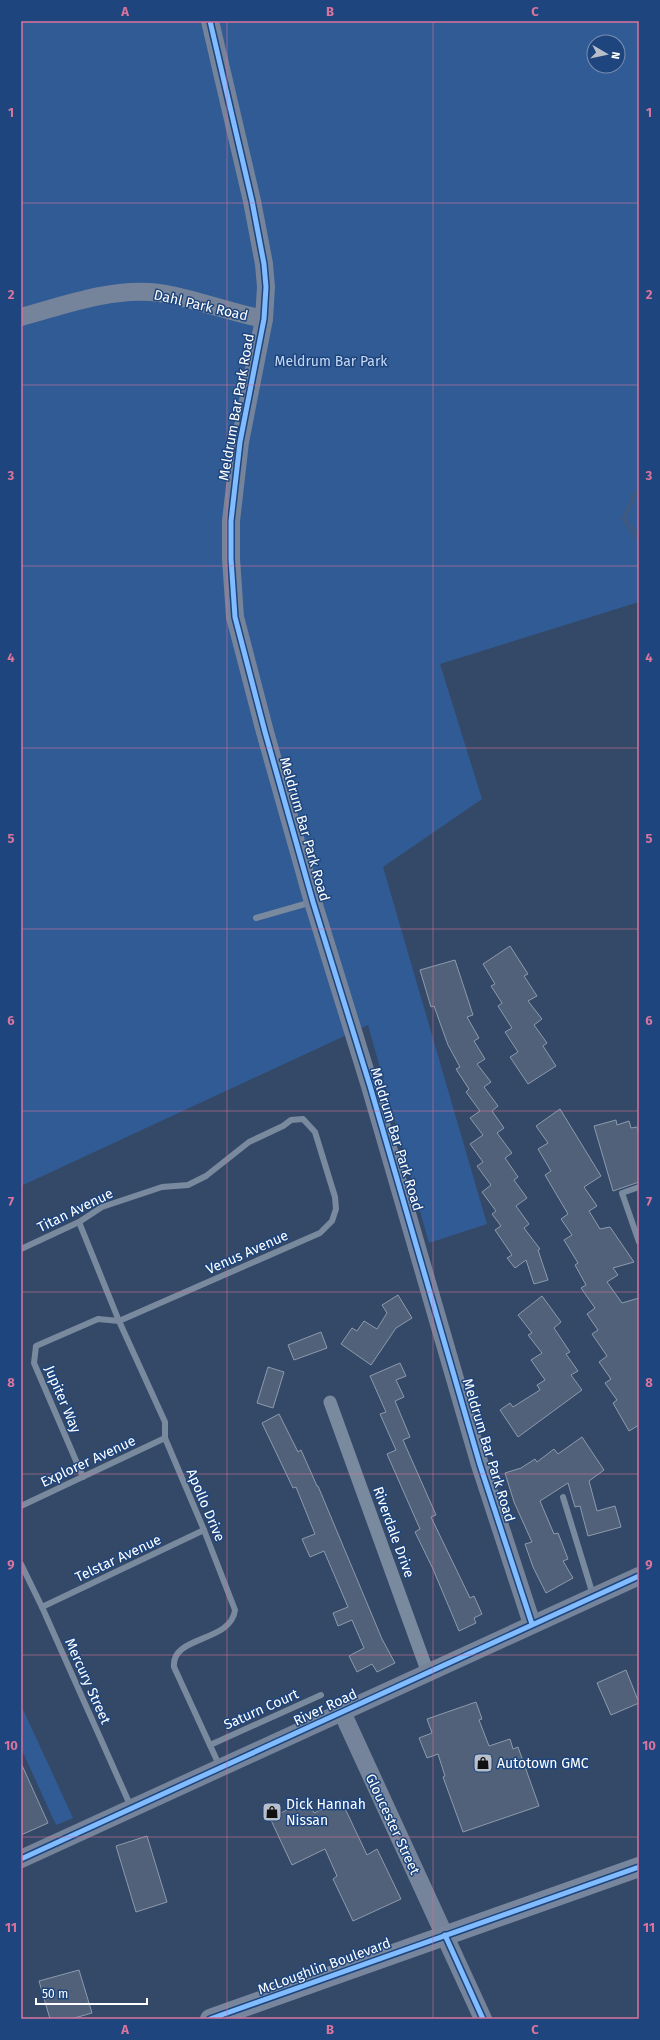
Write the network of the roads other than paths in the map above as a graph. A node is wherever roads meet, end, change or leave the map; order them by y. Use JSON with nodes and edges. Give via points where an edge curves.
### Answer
{"nodes":[{"id":1,"x":210,"y":21,"type":"edge"},
{"id":2,"x":21,"y":317,"type":"edge"},
{"id":3,"x":264,"y":319,"type":"junction"},
{"id":4,"x":312,"y":902,"type":"junction"},
{"id":5,"x":256,"y":918,"type":"dead end"},
{"id":6,"x":327,"y":1169,"type":"joint"},
{"id":7,"x":639,"y":1187,"type":"edge"},
{"id":8,"x":79,"y":1222,"type":"junction"},
{"id":9,"x":639,"y":1241,"type":"edge"},
{"id":10,"x":21,"y":1249,"type":"edge"},
{"id":11,"x":119,"y":1321,"type":"junction"},
{"id":12,"x":330,"y":1402,"type":"dead end"},
{"id":13,"x":165,"y":1438,"type":"junction"},
{"id":14,"x":83,"y":1477,"type":"junction"},
{"id":15,"x":563,"y":1497,"type":"dead end"},
{"id":16,"x":21,"y":1506,"type":"edge"},
{"id":17,"x":204,"y":1530,"type":"junction"},
{"id":18,"x":21,"y":1564,"type":"edge"},
{"id":19,"x":639,"y":1576,"type":"edge"},
{"id":20,"x":594,"y":1597,"type":"junction"},
{"id":21,"x":42,"y":1607,"type":"junction"},
{"id":22,"x":532,"y":1624,"type":"junction"},
{"id":23,"x":428,"y":1673,"type":"junction"},
{"id":24,"x":321,"y":1695,"type":"dead end"},
{"id":25,"x":342,"y":1712,"type":"junction"},
{"id":26,"x":210,"y":1745,"type":"junction"},
{"id":27,"x":220,"y":1768,"type":"junction"},
{"id":28,"x":131,"y":1809,"type":"junction"},
{"id":29,"x":21,"y":1859,"type":"edge"},
{"id":30,"x":639,"y":1867,"type":"edge"},
{"id":31,"x":445,"y":1935,"type":"junction"},
{"id":32,"x":210,"y":2019,"type":"edge"},
{"id":33,"x":483,"y":2019,"type":"edge"}],
"edges":[{"from":1,"to":3,"type":"street","name":"Meldrum Bar Park Road","via":[[260,236],[266,286]]},
{"from":2,"to":3,"type":"street","name":"Dahl Park Road","via":[[96,298],[129,292],[151,292]]},
{"from":3,"to":4,"type":"street","name":"Meldrum Bar Park Road","via":[[245,412],[234,489],[231,521],[233,596],[244,654]]},
{"from":4,"to":5,"type":"lane"},
{"from":4,"to":22,"type":"street","name":"Meldrum Bar Park Road","via":[[370,1086],[480,1466]]},
{"from":6,"to":8,"type":"lane","name":"Titan Avenue","via":[[310,1124],[303,1119],[291,1120],[249,1142],[206,1176],[188,1185],[162,1187],[102,1207]]},
{"from":6,"to":11,"type":"lane","name":"Venus Avenue","via":[[336,1209],[332,1220],[320,1233]]},
{"from":7,"to":9,"type":"lane","via":[[622,1193]]},
{"from":8,"to":10,"type":"lane","name":"Titan Avenue"},
{"from":8,"to":11,"type":"lane","name":"Apollo Drive"},
{"from":11,"to":13,"type":"lane","name":"Apollo Drive","via":[[165,1422]]},
{"from":11,"to":14,"type":"lane","name":"Jupiter Way","via":[[98,1318],[36,1346],[34,1363]]},
{"from":12,"to":23,"type":"street","name":"Riverdale Drive"},
{"from":13,"to":14,"type":"lane","name":"Explorer Avenue"},
{"from":13,"to":17,"type":"lane","name":"Apollo Drive"},
{"from":14,"to":16,"type":"lane","name":"Explorer Avenue"},
{"from":15,"to":20,"type":"lane"},
{"from":17,"to":21,"type":"lane","name":"Telstar Avenue"},
{"from":17,"to":26,"type":"lane","name":"Apollo Drive","via":[[235,1610],[234,1618],[221,1631],[182,1649],[173,1661]]},
{"from":18,"to":21,"type":"lane","name":"Mercury Street"},
{"from":19,"to":20,"type":"street","name":"River Road"},
{"from":20,"to":22,"type":"street","name":"River Road"},
{"from":21,"to":28,"type":"lane","name":"Mercury Street"},
{"from":22,"to":23,"type":"street","name":"River Road"},
{"from":23,"to":25,"type":"street","name":"River Road"},
{"from":24,"to":26,"type":"lane","name":"Saturn Court"},
{"from":25,"to":27,"type":"street","name":"River Road"},
{"from":25,"to":31,"type":"street","name":"Gloucester Street"},
{"from":26,"to":27,"type":"lane","name":"Apollo Drive"},
{"from":27,"to":28,"type":"street","name":"River Road"},
{"from":28,"to":29,"type":"street","name":"River Road"},
{"from":30,"to":31,"type":"main road","name":"McLoughlin Boulevard"},
{"from":31,"to":32,"type":"main road","name":"McLoughlin Boulevard"},
{"from":31,"to":33,"type":"street","name":"Gloucester Street"}]}
